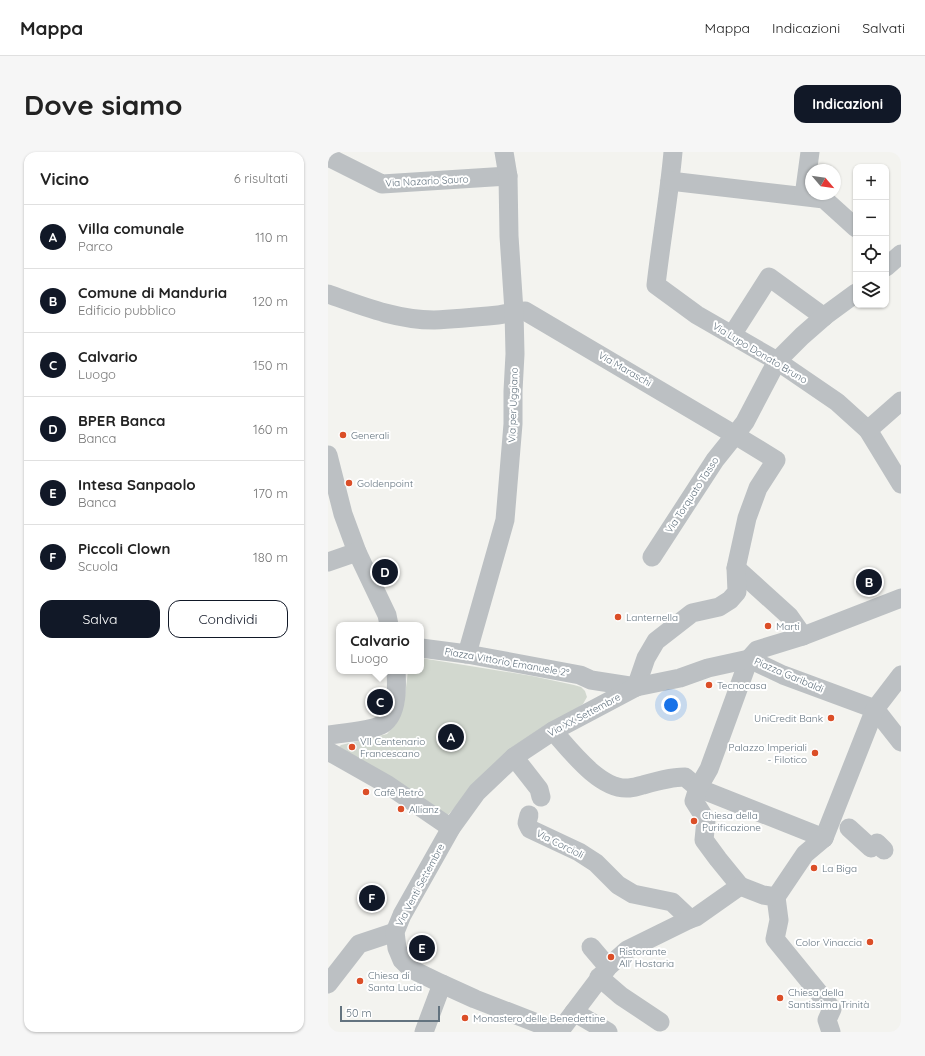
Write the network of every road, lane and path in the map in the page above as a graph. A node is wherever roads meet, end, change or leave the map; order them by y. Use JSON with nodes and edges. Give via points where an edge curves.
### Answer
{"nodes":[{"id":1,"x":504,"y":152,"type":"edge"},
{"id":2,"x":673,"y":152,"type":"edge"},
{"id":3,"x":810,"y":152,"type":"edge"},
{"id":4,"x":328,"y":157,"type":"edge"},
{"id":5,"x":508,"y":176,"type":"junction"},
{"id":6,"x":670,"y":182,"type":"junction"},
{"id":7,"x":804,"y":196,"type":"junction"},
{"id":8,"x":853,"y":225,"type":"edge"},
{"id":9,"x":328,"y":294,"type":"edge"},
{"id":10,"x":853,"y":295,"type":"edge"},
{"id":11,"x":514,"y":311,"type":"junction"},
{"id":12,"x":824,"y":317,"type":"junction"},
{"id":13,"x":732,"y":335,"type":"junction"},
{"id":14,"x":777,"y":361,"type":"junction"},
{"id":15,"x":901,"y":402,"type":"edge"},
{"id":16,"x":868,"y":430,"type":"junction"},
{"id":17,"x":735,"y":435,"type":"junction"},
{"id":18,"x":328,"y":455,"type":"edge"},
{"id":19,"x":901,"y":484,"type":"edge"},
{"id":20,"x":357,"y":552,"type":"junction"},
{"id":21,"x":652,"y":557,"type":"dead end"},
{"id":22,"x":328,"y":562,"type":"edge"},
{"id":23,"x":736,"y":568,"type":"junction"},
{"id":24,"x":901,"y":598,"type":"edge"},
{"id":25,"x":388,"y":622,"type":"edge"},
{"id":26,"x":803,"y":636,"type":"junction"},
{"id":27,"x":424,"y":648,"type":"edge"},
{"id":28,"x":467,"y":654,"type":"junction"},
{"id":29,"x":749,"y":659,"type":"junction"},
{"id":30,"x":396,"y":674,"type":"edge"},
{"id":31,"x":901,"y":675,"type":"edge"},
{"id":32,"x":591,"y":680,"type":"junction"},
{"id":33,"x":636,"y":687,"type":"junction"},
{"id":34,"x":594,"y":709,"type":"junction"},
{"id":35,"x":875,"y":709,"type":"junction"},
{"id":36,"x":553,"y":730,"type":"junction"},
{"id":37,"x":328,"y":735,"type":"edge"},
{"id":38,"x":901,"y":742,"type":"edge"},
{"id":39,"x":328,"y":751,"type":"edge"},
{"id":40,"x":514,"y":758,"type":"junction"},
{"id":41,"x":698,"y":788,"type":"junction"},
{"id":42,"x":541,"y":797,"type":"dead end"},
{"id":43,"x":530,"y":822,"type":"dead end"},
{"id":44,"x":451,"y":828,"type":"junction"},
{"id":45,"x":849,"y":828,"type":"dead end"},
{"id":46,"x":824,"y":838,"type":"junction"},
{"id":47,"x":884,"y":850,"type":"dead end"},
{"id":48,"x":740,"y":886,"type":"junction"},
{"id":49,"x":776,"y":897,"type":"junction"},
{"id":50,"x":690,"y":918,"type":"junction"},
{"id":51,"x":396,"y":932,"type":"junction"},
{"id":52,"x":591,"y":947,"type":"dead end"},
{"id":53,"x":604,"y":972,"type":"junction"},
{"id":54,"x":328,"y":984,"type":"edge"},
{"id":55,"x":442,"y":984,"type":"junction"},
{"id":56,"x":574,"y":1012,"type":"junction"},
{"id":57,"x":660,"y":1022,"type":"dead end"},
{"id":58,"x":424,"y":1032,"type":"edge"},
{"id":59,"x":560,"y":1032,"type":"edge"},
{"id":60,"x":608,"y":1032,"type":"edge"},
{"id":61,"x":831,"y":1032,"type":"edge"}],
"edges":[{"from":1,"to":5,"type":"street","name":"Via per Uggiano"},
{"from":2,"to":6,"type":"street"},
{"from":3,"to":7,"type":"street"},
{"from":4,"to":5,"type":"street","name":"Via Nazario Sauro","via":[[382,184]]},
{"from":5,"to":11,"type":"street","name":"Via per Uggiano"},
{"from":6,"to":7,"type":"street"},
{"from":6,"to":13,"type":"street","name":"Via Lupo Donato Bruno","via":[[656,285],[697,315]]},
{"from":7,"to":8,"type":"street","via":[[824,199]]},
{"from":9,"to":11,"type":"street","via":[[402,318],[434,320]]},
{"from":10,"to":12,"type":"street","name":"Via Torquato Tasso"},
{"from":11,"to":17,"type":"street","name":"Via Maraschi","via":[[525,311]]},
{"from":11,"to":28,"type":"street","name":"Via per Uggiano","via":[[514,424],[505,520]]},
{"from":12,"to":13,"type":"street","via":[[769,277]]},
{"from":12,"to":14,"type":"street","name":"Via Torquato Tasso"},
{"from":13,"to":14,"type":"street","name":"Via Lupo Donato Bruno"},
{"from":14,"to":16,"type":"street","name":"Via Lupo Donato Bruno","via":[[837,402]]},
{"from":14,"to":17,"type":"street","name":"Via Torquato Tasso","via":[[745,422]]},
{"from":15,"to":16,"type":"street"},
{"from":16,"to":19,"type":"street","name":"Via Lupo Donato Bruno"},
{"from":17,"to":21,"type":"street","name":"Via Torquato Tasso","via":[[715,460]]},
{"from":17,"to":23,"type":"street","name":"Via Maraschi","via":[[776,460],[758,488],[747,518]]},
{"from":18,"to":20,"type":"street","via":[[343,514]]},
{"from":20,"to":22,"type":"street"},
{"from":20,"to":25,"type":"street"},
{"from":23,"to":26,"type":"street","via":[[790,616]]},
{"from":23,"to":33,"type":"street","via":[[737,592],[719,607],[692,613],[656,641],[646,658]]},
{"from":24,"to":26,"type":"street","name":"Piazza Garibaldi"},
{"from":26,"to":29,"type":"street","name":"Piazza Garibaldi","via":[[758,650]]},
{"from":27,"to":28,"type":"street","name":"Piazza Vittorio Emanuele 2°"},
{"from":28,"to":32,"type":"street","name":"Piazza Vittorio Emanuele 2°","via":[[580,675]]},
{"from":29,"to":33,"type":"street","name":"Via XX Settembre"},
{"from":29,"to":35,"type":"street","name":"Piazza Garibaldi","via":[[783,675]]},
{"from":29,"to":41,"type":"street","via":[[709,769]]},
{"from":30,"to":37,"type":"street","via":[[395,704],[383,724]]},
{"from":31,"to":35,"type":"street"},
{"from":32,"to":33,"type":"street","name":"Piazza Vittorio Emanuele 2°"},
{"from":32,"to":34,"type":"street","via":[[601,693]]},
{"from":33,"to":34,"type":"street","name":"Via XX Settembre"},
{"from":34,"to":36,"type":"street","name":"Via XX Settembre"},
{"from":35,"to":38,"type":"street"},
{"from":35,"to":46,"type":"street"},
{"from":36,"to":40,"type":"street","name":"Via XX Settembre"},
{"from":36,"to":41,"type":"street","via":[[578,759],[615,787],[628,788],[673,777],[685,777]]},
{"from":39,"to":44,"type":"street","via":[[388,785]]},
{"from":40,"to":42,"type":"street","via":[[540,789]]},
{"from":40,"to":44,"type":"street","name":"Via XX Settembre","via":[[477,792]]},
{"from":41,"to":46,"type":"street"},
{"from":41,"to":48,"type":"street","via":[[694,801],[706,820],[704,840]]},
{"from":43,"to":50,"type":"street","name":"Via Corcioli","via":[[596,863],[618,885],[633,894],[672,902]]},
{"from":44,"to":51,"type":"street","name":"Via Venti Settembre","via":[[402,915]]},
{"from":45,"to":47,"type":"street","via":[[871,848],[877,843]]},
{"from":46,"to":49,"type":"street","via":[[805,854]]},
{"from":48,"to":49,"type":"street"},
{"from":48,"to":50,"type":"street","via":[[696,917]]},
{"from":49,"to":61,"type":"street","via":[[779,920],[775,939],[832,1009],[827,1020]]},
{"from":50,"to":53,"type":"street","via":[[627,950]]},
{"from":51,"to":54,"type":"street","via":[[359,944]]},
{"from":51,"to":55,"type":"street","name":"Via Venti Settembre","via":[[397,948],[402,960],[411,968]]},
{"from":52,"to":53,"type":"street"},
{"from":53,"to":56,"type":"street"},
{"from":53,"to":57,"type":"street","via":[[621,996]]},
{"from":55,"to":58,"type":"street"},
{"from":55,"to":59,"type":"street","name":"Via Venti Settembre"},
{"from":56,"to":59,"type":"street"},
{"from":56,"to":60,"type":"street"}]}
